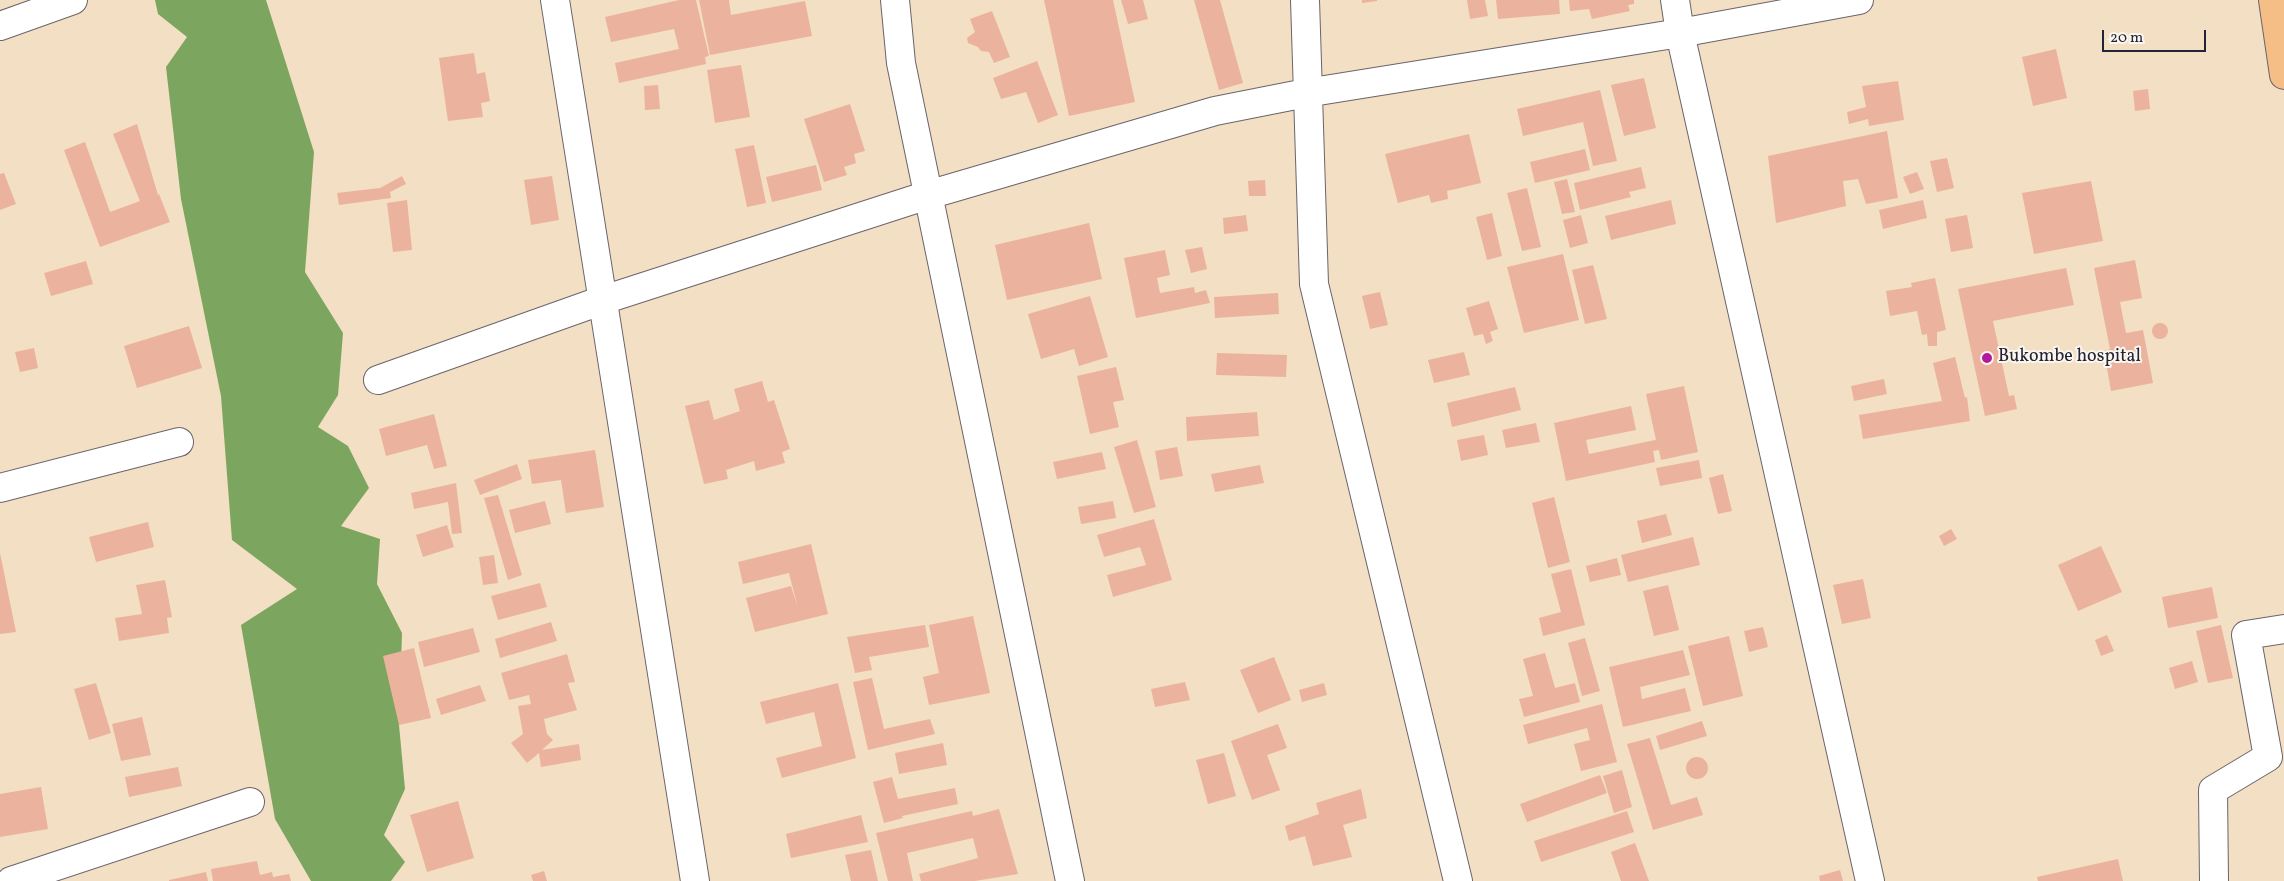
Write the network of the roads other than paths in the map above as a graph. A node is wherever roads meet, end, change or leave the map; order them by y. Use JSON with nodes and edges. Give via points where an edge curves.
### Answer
{"nodes":[{"id":1,"x":73,"y":0,"type":"edge"},
{"id":2,"x":556,"y":0,"type":"edge"},
{"id":3,"x":895,"y":0,"type":"edge"},
{"id":4,"x":1305,"y":0,"type":"edge"},
{"id":5,"x":1676,"y":0,"type":"edge"},
{"id":6,"x":1859,"y":0,"type":"edge"},
{"id":7,"x":2273,"y":0,"type":"edge"},
{"id":8,"x":0,"y":26,"type":"edge"},
{"id":9,"x":1680,"y":33,"type":"junction"},
{"id":10,"x":2284,"y":75,"type":"edge"},
{"id":11,"x":1306,"y":93,"type":"junction"},
{"id":12,"x":928,"y":195,"type":"junction"},
{"id":13,"x":603,"y":300,"type":"junction"},
{"id":14,"x":378,"y":380,"type":"dead end"},
{"id":15,"x":180,"y":442,"type":"dead end"},
{"id":16,"x":0,"y":488,"type":"edge"},
{"id":17,"x":2284,"y":629,"type":"edge"},
{"id":18,"x":250,"y":802,"type":"dead end"},
{"id":19,"x":11,"y":881,"type":"edge"},
{"id":20,"x":695,"y":881,"type":"edge"},
{"id":21,"x":1070,"y":881,"type":"edge"},
{"id":22,"x":1458,"y":881,"type":"edge"},
{"id":23,"x":1870,"y":881,"type":"edge"},
{"id":24,"x":2214,"y":881,"type":"edge"}],
"edges":[{"from":1,"to":8,"type":"street"},
{"from":2,"to":13,"type":"street"},
{"from":3,"to":12,"type":"street","via":[[901,63]]},
{"from":4,"to":11,"type":"street"},
{"from":5,"to":9,"type":"street"},
{"from":6,"to":9,"type":"street"},
{"from":7,"to":10,"type":"highway"},
{"from":9,"to":11,"type":"street"},
{"from":9,"to":23,"type":"street"},
{"from":11,"to":12,"type":"street","via":[[1215,111]]},
{"from":11,"to":22,"type":"street","via":[[1314,284]]},
{"from":12,"to":13,"type":"street"},
{"from":12,"to":21,"type":"street"},
{"from":13,"to":14,"type":"street"},
{"from":13,"to":20,"type":"street"},
{"from":15,"to":16,"type":"street"},
{"from":17,"to":24,"type":"street","via":[[2246,635],[2268,757],[2213,790]]},
{"from":18,"to":19,"type":"street"}]}
